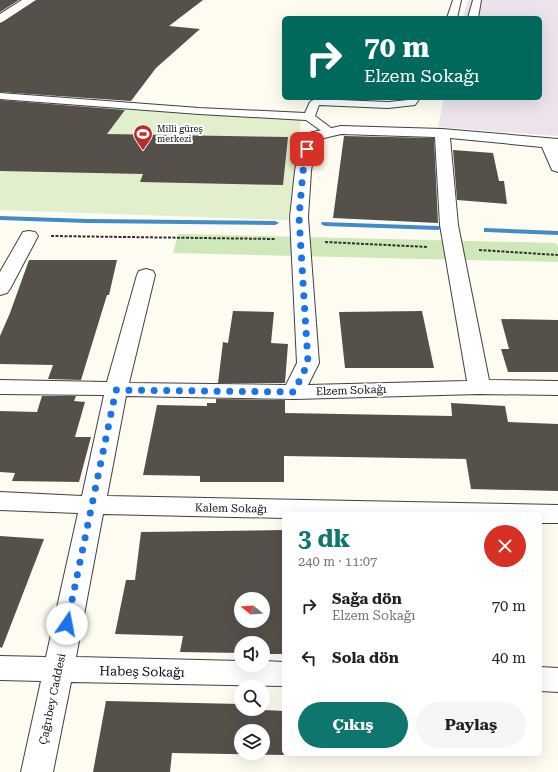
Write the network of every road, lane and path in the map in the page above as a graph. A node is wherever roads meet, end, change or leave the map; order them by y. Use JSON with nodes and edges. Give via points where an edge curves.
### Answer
{"nodes":[{"id":1,"x":30,"y":0,"type":"edge"},
{"id":2,"x":457,"y":0,"type":"edge"},
{"id":3,"x":477,"y":0,"type":"edge"},
{"id":4,"x":453,"y":16,"type":"edge"},
{"id":5,"x":473,"y":16,"type":"edge"},
{"id":6,"x":0,"y":19,"type":"edge"},
{"id":7,"x":0,"y":96,"type":"edge"},
{"id":8,"x":414,"y":100,"type":"edge"},
{"id":9,"x":309,"y":117,"type":"junction"},
{"id":10,"x":331,"y":133,"type":"junction"},
{"id":11,"x":442,"y":133,"type":"junction"},
{"id":12,"x":553,"y":144,"type":"edge"},
{"id":13,"x":558,"y":167,"type":"edge"},
{"id":14,"x":29,"y":236,"type":"dead end"},
{"id":15,"x":146,"y":275,"type":"dead end"},
{"id":16,"x":0,"y":289,"type":"edge"},
{"id":17,"x":0,"y":387,"type":"edge"},
{"id":18,"x":479,"y":387,"type":"junction"},
{"id":19,"x":558,"y":388,"type":"edge"},
{"id":20,"x":116,"y":390,"type":"junction"},
{"id":21,"x":294,"y":392,"type":"junction"},
{"id":22,"x":0,"y":501,"type":"edge"},
{"id":23,"x":92,"y":505,"type":"junction"},
{"id":24,"x":454,"y":512,"type":"edge"},
{"id":25,"x":542,"y":514,"type":"edge"},
{"id":26,"x":558,"y":514,"type":"edge"},
{"id":27,"x":0,"y":668,"type":"edge"},
{"id":28,"x":58,"y":669,"type":"junction"},
{"id":29,"x":282,"y":674,"type":"edge"},
{"id":30,"x":542,"y":680,"type":"edge"},
{"id":31,"x":558,"y":680,"type":"edge"},
{"id":32,"x":36,"y":772,"type":"edge"}],
"edges":[{"from":1,"to":6,"type":"street"},
{"from":2,"to":4,"type":"lane"},
{"from":3,"to":5,"type":"lane"},
{"from":7,"to":9,"type":"lane"},
{"from":8,"to":9,"type":"lane","via":[[411,104],[388,105],[316,102]]},
{"from":9,"to":10,"type":"lane"},
{"from":10,"to":11,"type":"street","via":[[341,130]]},
{"from":10,"to":21,"type":"street","via":[[309,137],[303,171],[299,217],[308,363]]},
{"from":11,"to":12,"type":"street"},
{"from":11,"to":18,"type":"street","via":[[449,226]]},
{"from":12,"to":13,"type":"street"},
{"from":14,"to":16,"type":"street"},
{"from":15,"to":20,"type":"street","name":"Çağrıbey Caddesi"},
{"from":17,"to":20,"type":"street","name":"Elzem Sokağı"},
{"from":18,"to":19,"type":"street","name":"Elzem Sokağı"},
{"from":18,"to":21,"type":"street","name":"Elzem Sokağı"},
{"from":20,"to":21,"type":"street","name":"Elzem Sokağı"},
{"from":20,"to":23,"type":"street","name":"Çağrıbey Caddesi"},
{"from":22,"to":23,"type":"street","name":"Kalem Sokağı"},
{"from":23,"to":24,"type":"street","name":"Kalem Sokağı"},
{"from":23,"to":28,"type":"street","name":"Çağrıbey Caddesi"},
{"from":25,"to":26,"type":"street","name":"Kalem Sokağı"},
{"from":27,"to":28,"type":"street","name":"Habeş Sokağı"},
{"from":28,"to":29,"type":"street","name":"Habeş Sokağı"},
{"from":28,"to":32,"type":"street","name":"Çağrıbey Caddesi"},
{"from":30,"to":31,"type":"street"}]}
